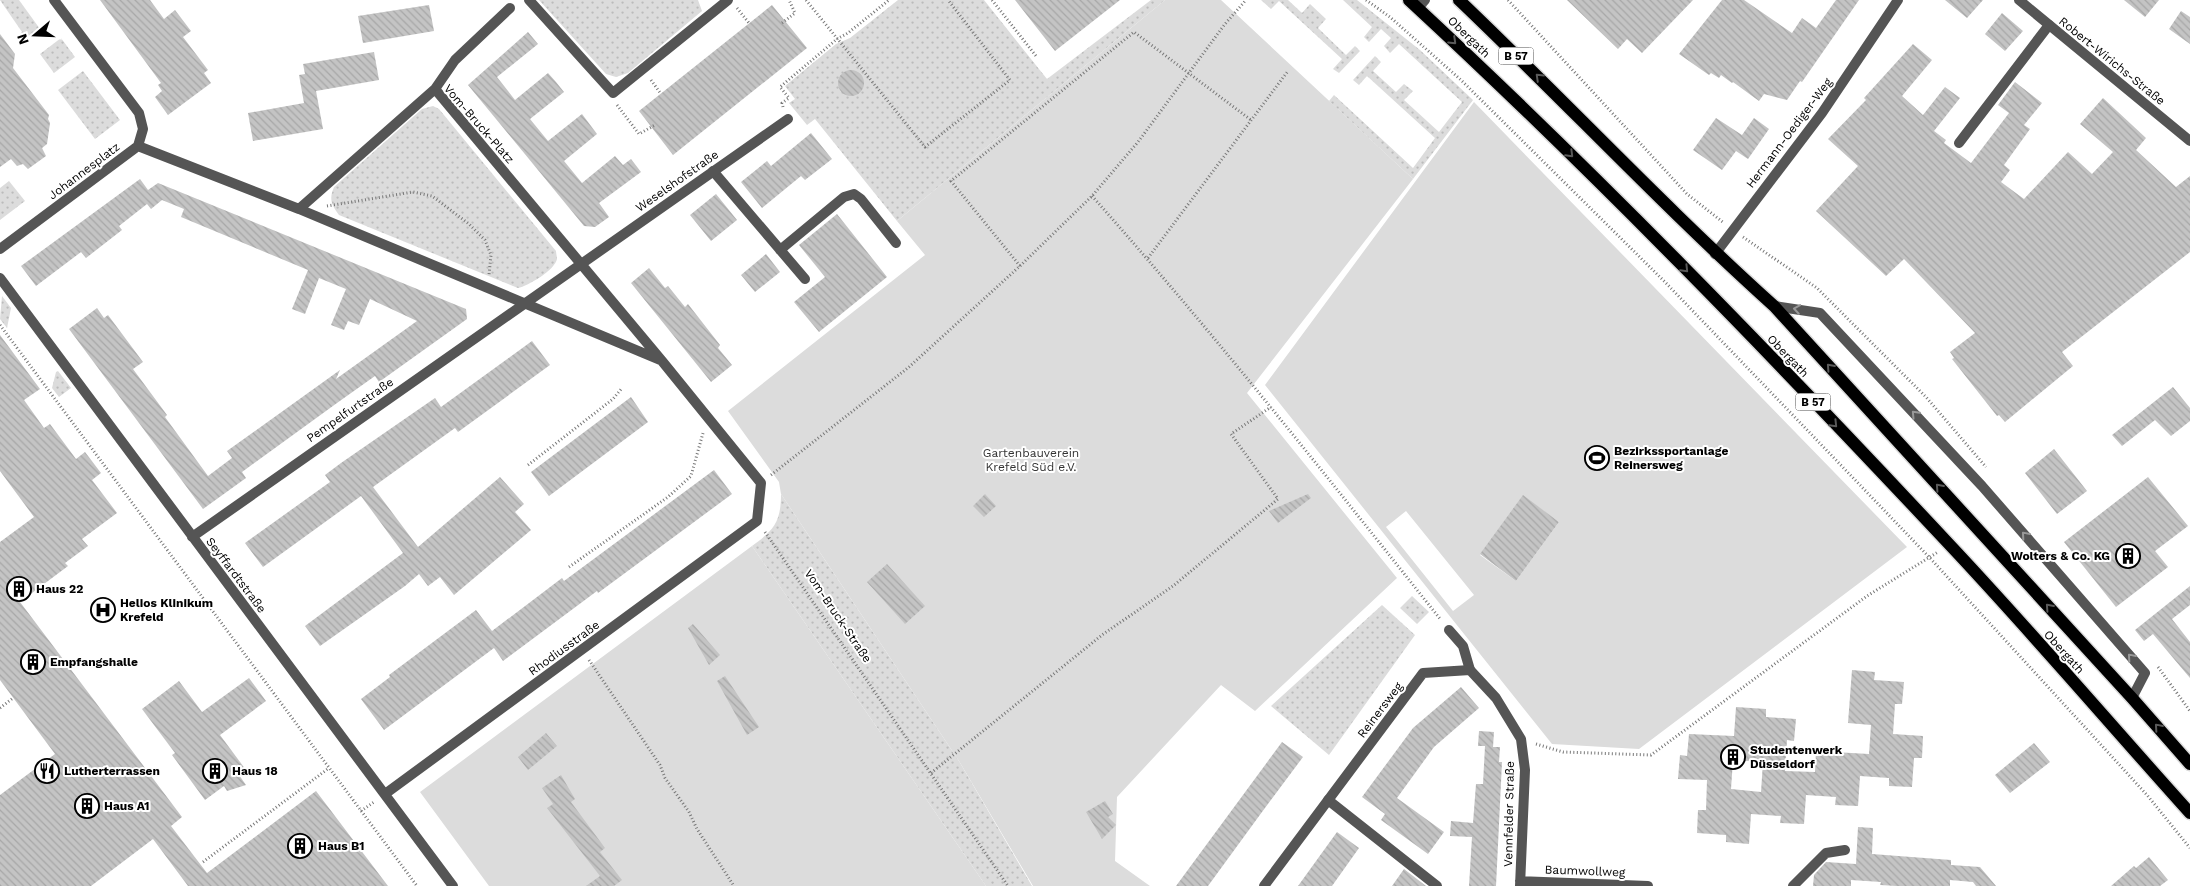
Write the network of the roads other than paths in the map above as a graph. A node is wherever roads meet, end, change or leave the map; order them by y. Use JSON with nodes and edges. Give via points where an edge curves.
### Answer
{"nodes":[{"id":1,"x":54,"y":0,"type":"edge"},
{"id":2,"x":529,"y":0,"type":"edge"},
{"id":3,"x":730,"y":0,"type":"edge"},
{"id":4,"x":1459,"y":0,"type":"edge"},
{"id":5,"x":1898,"y":0,"type":"edge"},
{"id":6,"x":2018,"y":0,"type":"edge"},
{"id":7,"x":1417,"y":3,"type":"edge"},
{"id":8,"x":718,"y":4,"type":"edge"},
{"id":9,"x":510,"y":8,"type":"dead end"},
{"id":10,"x":2049,"y":25,"type":"junction"},
{"id":11,"x":435,"y":89,"type":"junction"},
{"id":12,"x":788,"y":118,"type":"road end"},
{"id":13,"x":2190,"y":141,"type":"edge"},
{"id":14,"x":1959,"y":143,"type":"dead end"},
{"id":15,"x":138,"y":146,"type":"junction"},
{"id":16,"x":712,"y":171,"type":"junction"},
{"id":17,"x":299,"y":209,"type":"junction"},
{"id":18,"x":896,"y":243,"type":"dead end"},
{"id":19,"x":0,"y":249,"type":"edge"},
{"id":20,"x":780,"y":250,"type":"junction"},
{"id":21,"x":1715,"y":254,"type":"junction"},
{"id":22,"x":582,"y":265,"type":"junction"},
{"id":23,"x":0,"y":278,"type":"edge"},
{"id":24,"x":805,"y":279,"type":"dead end"},
{"id":25,"x":522,"y":304,"type":"junction"},
{"id":26,"x":1774,"y":306,"type":"junction"},
{"id":27,"x":662,"y":361,"type":"junction"},
{"id":28,"x":192,"y":537,"type":"junction"},
{"id":29,"x":1449,"y":630,"type":"road end"},
{"id":30,"x":1470,"y":670,"type":"junction"},
{"id":31,"x":2132,"y":698,"type":"junction"},
{"id":32,"x":2190,"y":764,"type":"edge"},
{"id":33,"x":385,"y":794,"type":"junction"},
{"id":34,"x":1328,"y":800,"type":"junction"},
{"id":35,"x":2190,"y":813,"type":"edge"},
{"id":36,"x":1845,"y":850,"type":"dead end"},
{"id":37,"x":1520,"y":884,"type":"edge"},
{"id":38,"x":1435,"y":885,"type":"edge"},
{"id":39,"x":453,"y":886,"type":"edge"},
{"id":40,"x":1264,"y":886,"type":"edge"},
{"id":41,"x":1648,"y":886,"type":"edge"},
{"id":42,"x":1793,"y":886,"type":"edge"}],
"edges":[{"from":1,"to":15,"type":"street","name":"Johannesplatz","via":[[139,113],[143,130]]},
{"from":2,"to":8,"type":"street","via":[[613,93]]},
{"from":3,"to":8,"type":"street"},
{"from":21,"to":4,"type":"main road","name":"Obergath","number":"B 57","one_way":true},
{"from":5,"to":21,"type":"street","name":"Hermann-Oediger-Weg","via":[[1822,113]]},
{"from":6,"to":10,"type":"street","name":"Robert-Wirichs-Straße"},
{"from":7,"to":35,"type":"main road","name":"Obergath","number":"B 57","one_way":true,"via":[[1683,266],[1950,544]]},
{"from":9,"to":11,"type":"street","via":[[455,60]]},
{"from":10,"to":13,"type":"street","name":"Robert-Wirichs-Straße"},
{"from":10,"to":14,"type":"street"},
{"from":11,"to":17,"type":"street","name":"Vom-Bruck-Platz"},
{"from":11,"to":22,"type":"street","name":"Vom-Bruck-Platz"},
{"from":12,"to":16,"type":"street","name":"Weselshofstraße"},
{"from":15,"to":17,"type":"street"},
{"from":15,"to":19,"type":"street","name":"Johannesplatz"},
{"from":16,"to":20,"type":"street"},
{"from":16,"to":22,"type":"street","name":"Weselshofstraße"},
{"from":17,"to":25,"type":"street"},
{"from":18,"to":20,"type":"street","via":[[854,194],[844,197]]},
{"from":20,"to":24,"type":"street"},
{"from":21,"to":26,"type":"main road","name":"Obergath","number":"B 57"},
{"from":22,"to":25,"type":"street"},
{"from":22,"to":27,"type":"street","name":"Vom-Bruck-Platz"},
{"from":23,"to":28,"type":"street","name":"Seyffardtstraße"},
{"from":25,"to":27,"type":"street"},
{"from":25,"to":28,"type":"street","name":"Pempelfurtstraße"},
{"from":31,"to":26,"type":"main road","name":"Obergath","number":"B 57","one_way":true},
{"from":31,"to":26,"type":"street","one_way":true,"via":[[2145,673],[1982,486],[1820,313]]},
{"from":27,"to":33,"type":"street","name":"Rhodiusstraße","via":[[761,483],[757,521]]},
{"from":28,"to":33,"type":"street","name":"Seyffardtstraße"},
{"from":29,"to":30,"type":"street","via":[[1463,646]]},
{"from":30,"to":34,"type":"street","name":"Reinersweg","via":[[1422,674]]},
{"from":30,"to":37,"type":"street","name":"Vennfelder Straße","via":[[1496,698],[1521,739],[1525,770]]},
{"from":32,"to":31,"type":"main road","name":"Obergath","number":"B 57","one_way":true},
{"from":33,"to":39,"type":"street","name":"Seyffardtstraße"},
{"from":34,"to":38,"type":"street"},
{"from":34,"to":40,"type":"street","name":"Reinersweg"},
{"from":36,"to":42,"type":"street","via":[[1826,853]]},
{"from":37,"to":41,"type":"street","name":"Baumwollweg"}]}
